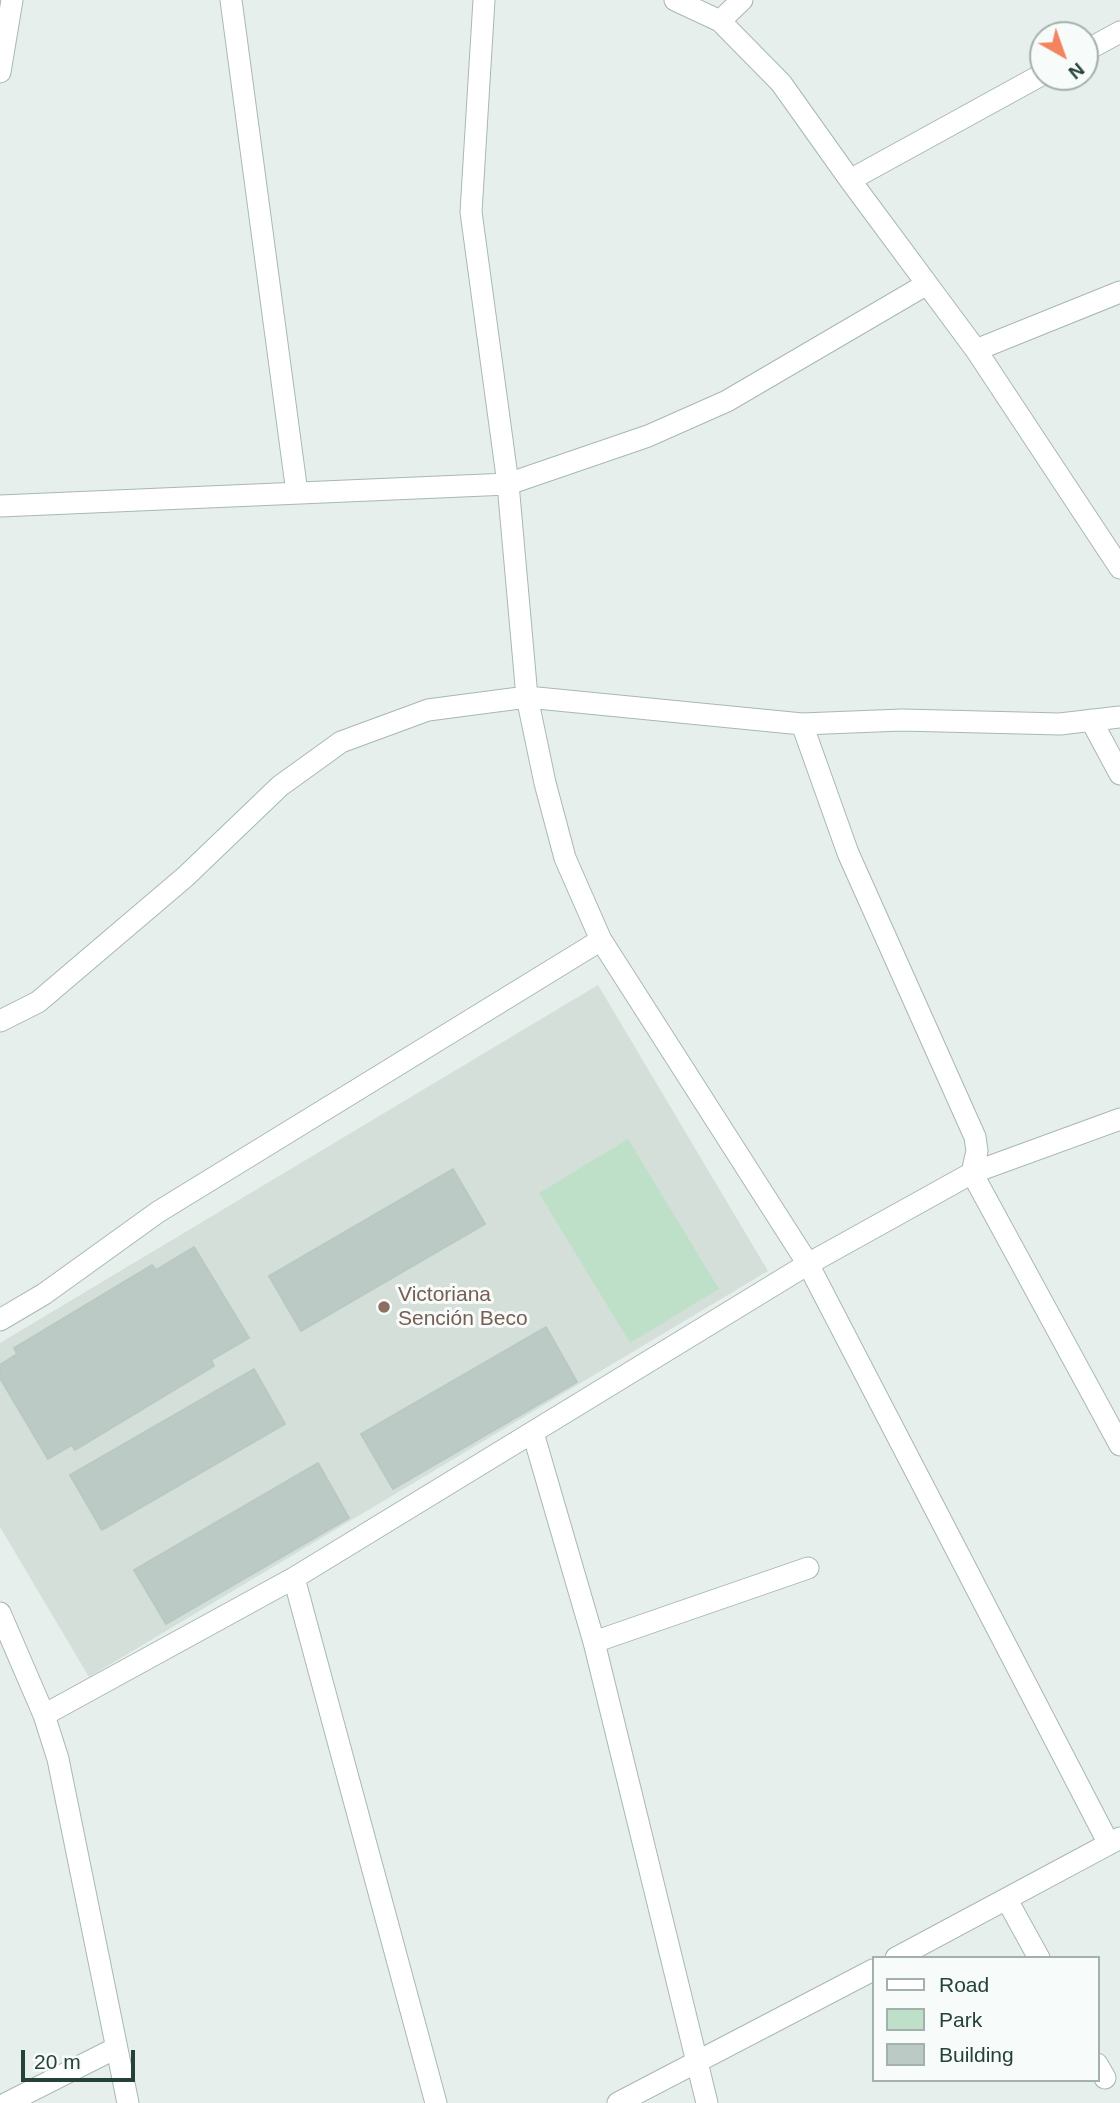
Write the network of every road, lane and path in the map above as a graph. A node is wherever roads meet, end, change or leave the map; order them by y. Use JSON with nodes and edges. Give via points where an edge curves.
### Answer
{"nodes":[{"id":1,"x":12,"y":0,"type":"edge"},
{"id":2,"x":231,"y":0,"type":"edge"},
{"id":3,"x":484,"y":0,"type":"edge"},
{"id":4,"x":675,"y":0,"type":"edge"},
{"id":5,"x":743,"y":0,"type":"edge"},
{"id":6,"x":720,"y":21,"type":"junction"},
{"id":7,"x":1120,"y":32,"type":"edge"},
{"id":8,"x":1099,"y":43,"type":"edge"},
{"id":9,"x":0,"y":72,"type":"edge"},
{"id":10,"x":1029,"y":82,"type":"edge"},
{"id":11,"x":850,"y":180,"type":"junction"},
{"id":12,"x":927,"y":284,"type":"junction"},
{"id":13,"x":1120,"y":292,"type":"edge"},
{"id":14,"x":976,"y":350,"type":"junction"},
{"id":15,"x":509,"y":484,"type":"junction"},
{"id":16,"x":297,"y":493,"type":"junction"},
{"id":17,"x":0,"y":506,"type":"edge"},
{"id":18,"x":1120,"y":568,"type":"edge"},
{"id":19,"x":527,"y":697,"type":"junction"},
{"id":20,"x":1120,"y":717,"type":"edge"},
{"id":21,"x":1091,"y":720,"type":"junction"},
{"id":22,"x":802,"y":724,"type":"junction"},
{"id":23,"x":1120,"y":774,"type":"edge"},
{"id":24,"x":601,"y":940,"type":"junction"},
{"id":25,"x":0,"y":1021,"type":"edge"},
{"id":26,"x":1120,"y":1119,"type":"edge"},
{"id":27,"x":972,"y":1173,"type":"junction"},
{"id":28,"x":808,"y":1264,"type":"junction"},
{"id":29,"x":0,"y":1320,"type":"edge"},
{"id":30,"x":533,"y":1433,"type":"junction"},
{"id":31,"x":1120,"y":1446,"type":"edge"},
{"id":32,"x":808,"y":1568,"type":"dead end"},
{"id":33,"x":293,"y":1578,"type":"junction"},
{"id":34,"x":0,"y":1614,"type":"edge"},
{"id":35,"x":594,"y":1642,"type":"junction"},
{"id":36,"x":44,"y":1715,"type":"junction"},
{"id":37,"x":1114,"y":1841,"type":"edge"},
{"id":38,"x":1007,"y":1900,"type":"junction"},
{"id":39,"x":901,"y":1956,"type":"edge"},
{"id":40,"x":1038,"y":1956,"type":"edge"},
{"id":41,"x":872,"y":1971,"type":"edge"},
{"id":42,"x":116,"y":2048,"type":"junction"},
{"id":43,"x":697,"y":2062,"type":"junction"},
{"id":44,"x":7,"y":2103,"type":"edge"},
{"id":45,"x":128,"y":2103,"type":"edge"},
{"id":46,"x":436,"y":2103,"type":"edge"},
{"id":47,"x":618,"y":2103,"type":"edge"},
{"id":48,"x":707,"y":2103,"type":"edge"}],
"edges":[{"from":1,"to":9,"type":"street"},
{"from":2,"to":16,"type":"street"},
{"from":3,"to":15,"type":"street","via":[[471,212]]},
{"from":4,"to":6,"type":"street"},
{"from":5,"to":6,"type":"street"},
{"from":6,"to":11,"type":"street","via":[[781,83]]},
{"from":7,"to":8,"type":"street"},
{"from":10,"to":11,"type":"street"},
{"from":11,"to":12,"type":"street"},
{"from":12,"to":14,"type":"street"},
{"from":12,"to":15,"type":"street","via":[[727,401],[648,436]]},
{"from":13,"to":14,"type":"street"},
{"from":14,"to":18,"type":"street"},
{"from":15,"to":16,"type":"street"},
{"from":15,"to":19,"type":"street"},
{"from":16,"to":17,"type":"street"},
{"from":19,"to":22,"type":"street"},
{"from":19,"to":24,"type":"street","via":[[565,858]]},
{"from":19,"to":25,"type":"street","via":[[428,710],[341,741],[280,786],[185,877],[38,1002]]},
{"from":20,"to":21,"type":"street"},
{"from":21,"to":22,"type":"street","via":[[1060,724],[902,720]]},
{"from":21,"to":23,"type":"street"},
{"from":22,"to":27,"type":"street","via":[[848,853],[975,1137]]},
{"from":24,"to":28,"type":"street"},
{"from":24,"to":29,"type":"street","via":[[158,1212]]},
{"from":26,"to":27,"type":"street"},
{"from":27,"to":28,"type":"street"},
{"from":27,"to":31,"type":"street"},
{"from":28,"to":30,"type":"street"},
{"from":28,"to":37,"type":"street"},
{"from":30,"to":33,"type":"street"},
{"from":30,"to":35,"type":"street"},
{"from":32,"to":35,"type":"street"},
{"from":33,"to":36,"type":"street"},
{"from":33,"to":46,"type":"street"},
{"from":34,"to":36,"type":"street"},
{"from":35,"to":43,"type":"street"},
{"from":36,"to":42,"type":"street","via":[[58,1759]]},
{"from":37,"to":38,"type":"street"},
{"from":38,"to":39,"type":"street"},
{"from":38,"to":40,"type":"street"},
{"from":41,"to":43,"type":"street"},
{"from":42,"to":44,"type":"street"},
{"from":42,"to":45,"type":"street"},
{"from":43,"to":47,"type":"street"},
{"from":43,"to":48,"type":"street"}]}
